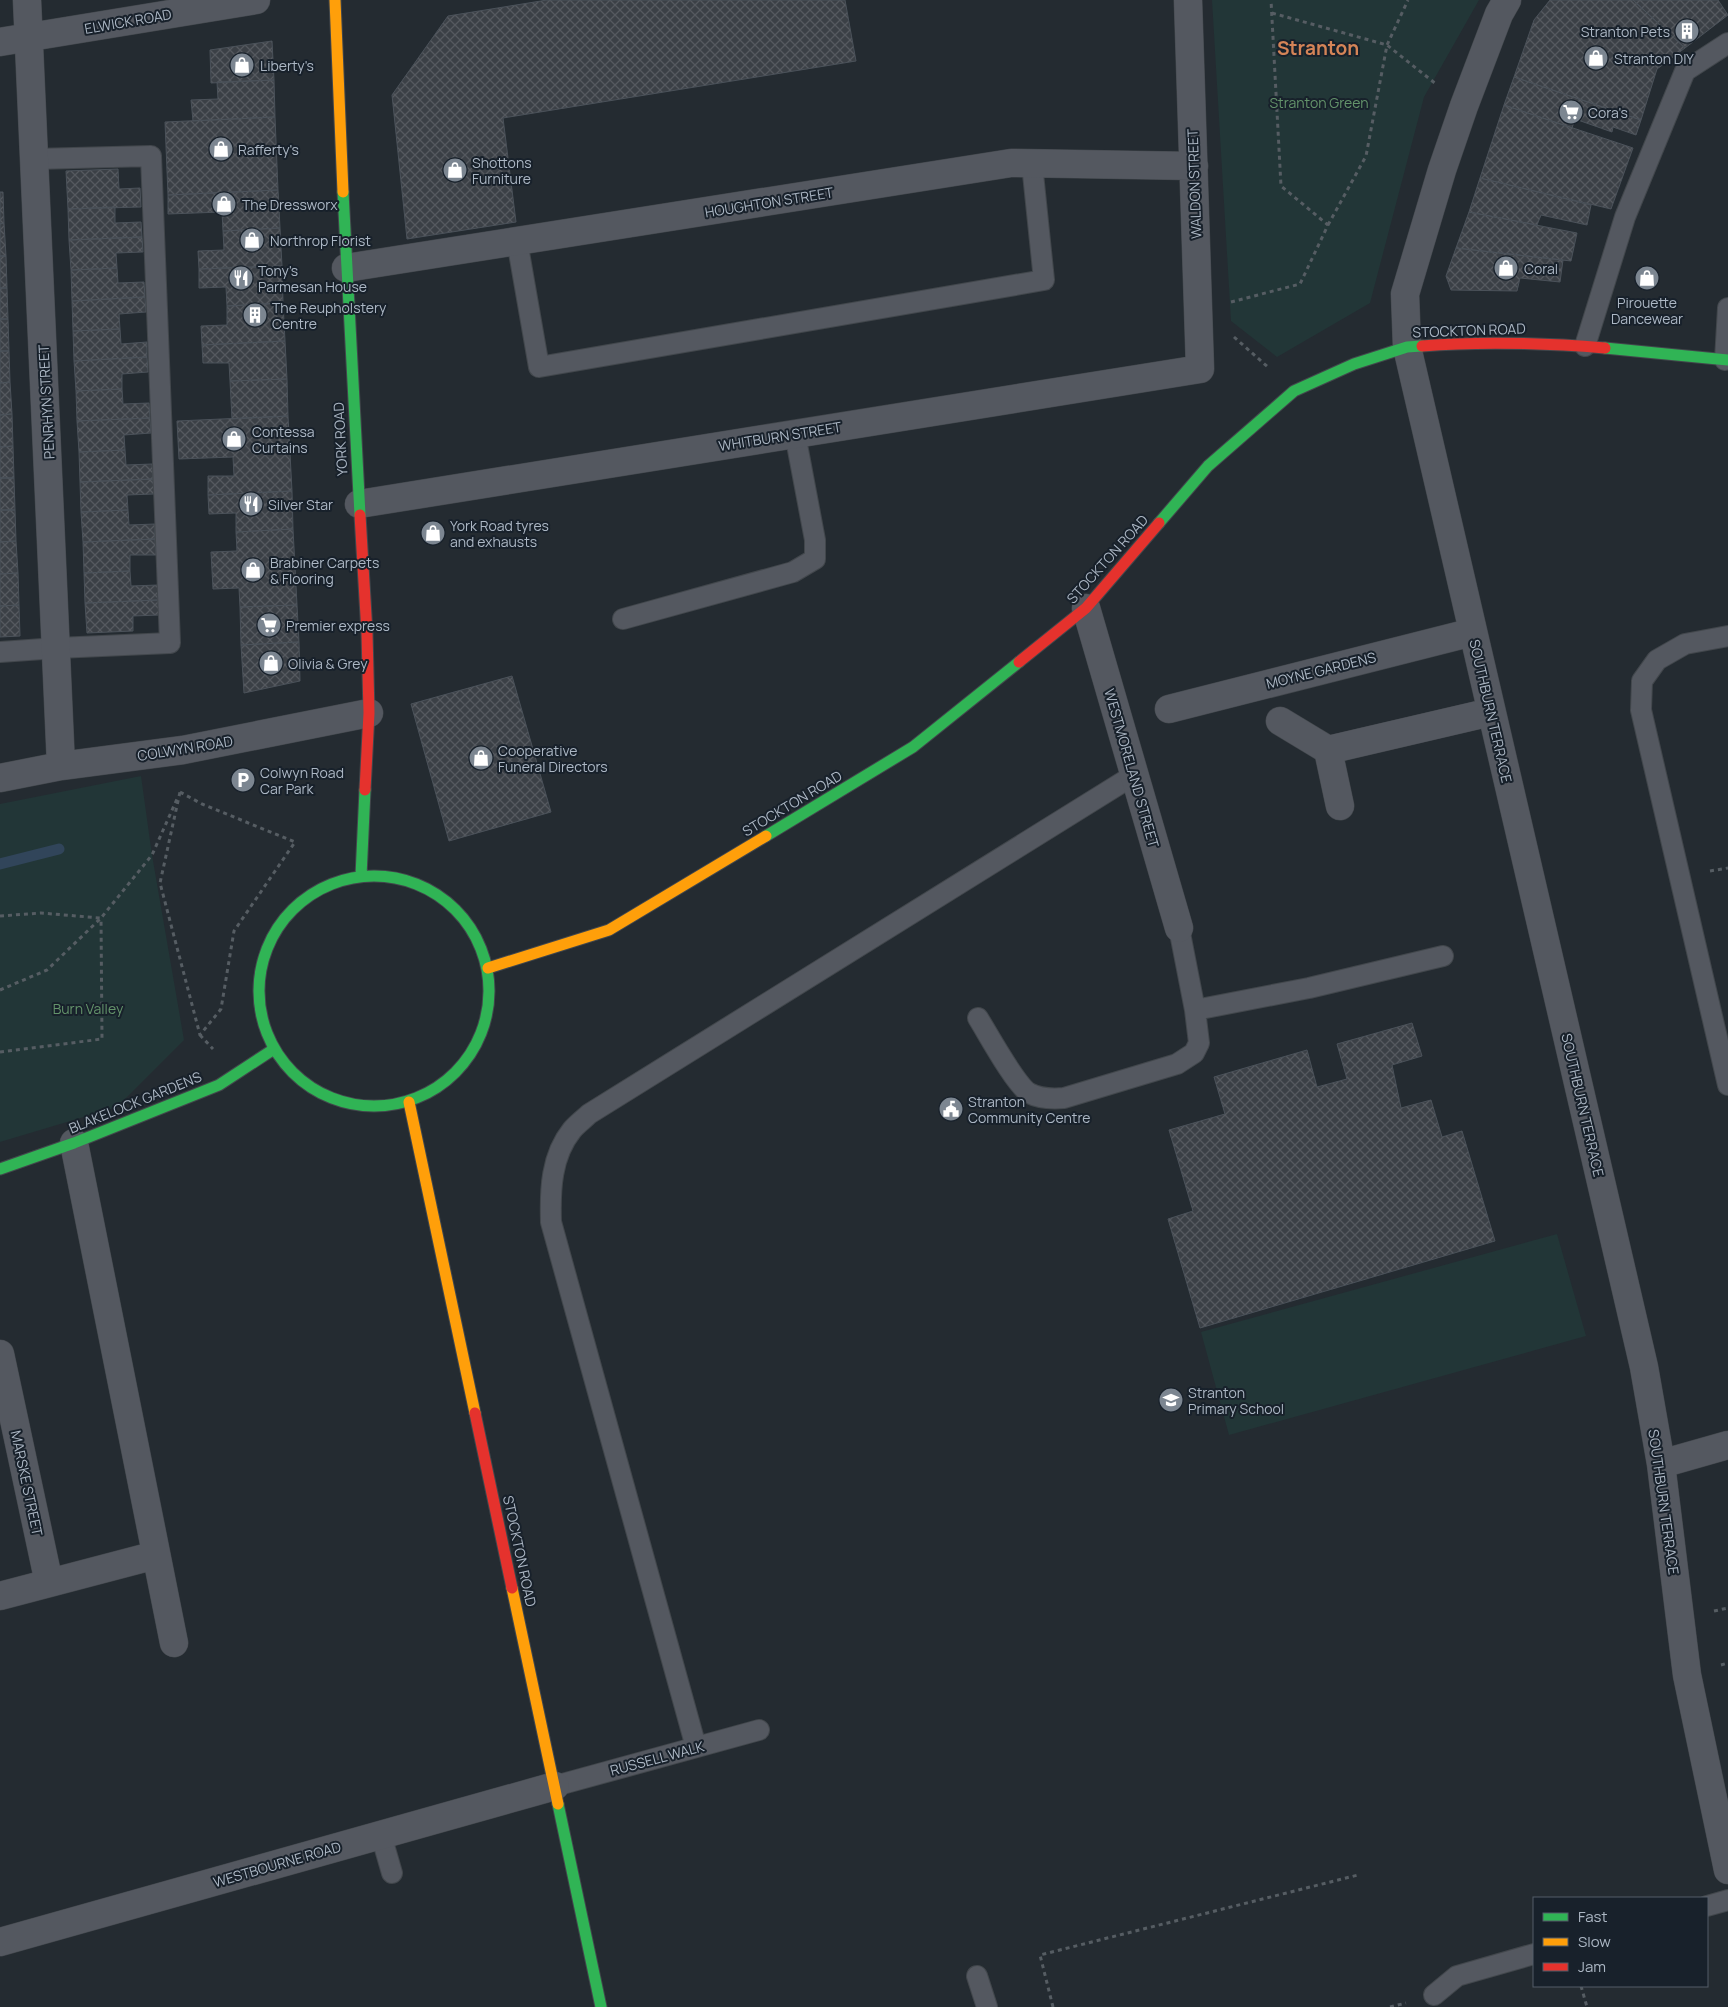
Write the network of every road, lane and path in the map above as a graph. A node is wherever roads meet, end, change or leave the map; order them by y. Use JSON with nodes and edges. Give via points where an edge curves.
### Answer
{"nodes":[{"id":1,"x":27,"y":0,"type":"edge"},
{"id":2,"x":256,"y":0,"type":"edge"},
{"id":3,"x":335,"y":0,"type":"edge"},
{"id":4,"x":1188,"y":0,"type":"edge"},
{"id":5,"x":1271,"y":0,"type":"edge"},
{"id":6,"x":1408,"y":0,"type":"edge"},
{"id":7,"x":1508,"y":0,"type":"edge"},
{"id":8,"x":1272,"y":13,"type":"junction"},
{"id":9,"x":30,"y":38,"type":"junction"},
{"id":10,"x":0,"y":42,"type":"edge"},
{"id":11,"x":1728,"y":43,"type":"edge"},
{"id":12,"x":1387,"y":45,"type":"junction"},
{"id":13,"x":1464,"y":106,"type":"junction"},
{"id":14,"x":35,"y":160,"type":"junction"},
{"id":15,"x":1032,"y":164,"type":"junction"},
{"id":16,"x":1194,"y":166,"type":"junction"},
{"id":17,"x":1328,"y":226,"type":"junction"},
{"id":18,"x":517,"y":241,"type":"junction"},
{"id":19,"x":346,"y":268,"type":"junction"},
{"id":20,"x":1728,"y":308,"type":"edge"},
{"id":21,"x":1198,"y":323,"type":"junction"},
{"id":22,"x":1585,"y":346,"type":"junction"},
{"id":23,"x":1407,"y":347,"type":"junction"},
{"id":24,"x":1726,"y":360,"type":"edge"},
{"id":25,"x":1200,"y":368,"type":"joint"},
{"id":26,"x":1294,"y":391,"type":"junction"},
{"id":27,"x":795,"y":434,"type":"junction"},
{"id":28,"x":360,"y":504,"type":"junction"},
{"id":29,"x":1086,"y":608,"type":"junction"},
{"id":30,"x":623,"y":619,"type":"dead end"},
{"id":31,"x":1473,"y":632,"type":"junction"},
{"id":32,"x":1728,"y":636,"type":"edge"},
{"id":33,"x":57,"y":648,"type":"junction"},
{"id":34,"x":0,"y":652,"type":"edge"},
{"id":35,"x":1168,"y":709,"type":"dead end"},
{"id":36,"x":1492,"y":712,"type":"junction"},
{"id":37,"x":369,"y":713,"type":"junction"},
{"id":38,"x":1280,"y":721,"type":"dead end"},
{"id":39,"x":1328,"y":750,"type":"junction"},
{"id":40,"x":61,"y":766,"type":"junction"},
{"id":41,"x":1134,"y":775,"type":"junction"},
{"id":42,"x":0,"y":778,"type":"edge"},
{"id":43,"x":180,"y":792,"type":"junction"},
{"id":44,"x":1340,"y":806,"type":"dead end"},
{"id":45,"x":361,"y":876,"type":"junction"},
{"id":46,"x":0,"y":916,"type":"edge"},
{"id":47,"x":100,"y":918,"type":"junction"},
{"id":48,"x":1179,"y":928,"type":"joint"},
{"id":49,"x":1443,"y":956,"type":"dead end"},
{"id":50,"x":488,"y":968,"type":"junction"},
{"id":51,"x":0,"y":990,"type":"edge"},
{"id":52,"x":1195,"y":1010,"type":"junction"},
{"id":53,"x":978,"y":1018,"type":"dead end"},
{"id":54,"x":274,"y":1049,"type":"junction"},
{"id":55,"x":0,"y":1052,"type":"edge"},
{"id":56,"x":1728,"y":1085,"type":"edge"},
{"id":57,"x":409,"y":1102,"type":"junction"},
{"id":58,"x":74,"y":1143,"type":"junction"},
{"id":59,"x":0,"y":1169,"type":"edge"},
{"id":60,"x":0,"y":1354,"type":"edge"},
{"id":61,"x":5,"y":1408,"type":"edge"},
{"id":62,"x":1728,"y":1445,"type":"edge"},
{"id":63,"x":1661,"y":1464,"type":"junction"},
{"id":64,"x":156,"y":1555,"type":"junction"},
{"id":65,"x":49,"y":1583,"type":"junction"},
{"id":66,"x":0,"y":1596,"type":"edge"},
{"id":67,"x":174,"y":1642,"type":"dead end"},
{"id":68,"x":759,"y":1730,"type":"dead end"},
{"id":69,"x":696,"y":1747,"type":"junction"},
{"id":70,"x":555,"y":1786,"type":"junction"},
{"id":71,"x":381,"y":1835,"type":"junction"},
{"id":72,"x":1728,"y":1870,"type":"edge"},
{"id":73,"x":392,"y":1872,"type":"dead end"},
{"id":74,"x":1358,"y":1875,"type":"dead end"},
{"id":75,"x":1728,"y":1900,"type":"edge"},
{"id":76,"x":1708,"y":1906,"type":"edge"},
{"id":77,"x":0,"y":1942,"type":"edge"},
{"id":78,"x":1533,"y":1954,"type":"edge"},
{"id":79,"x":977,"y":1976,"type":"dead end"},
{"id":80,"x":1581,"y":1987,"type":"edge"},
{"id":81,"x":1434,"y":1995,"type":"dead end"},
{"id":82,"x":600,"y":2007,"type":"edge"},
{"id":83,"x":987,"y":2007,"type":"edge"},
{"id":84,"x":1053,"y":2007,"type":"edge"},
{"id":85,"x":1587,"y":2007,"type":"edge"}],
"edges":[{"from":1,"to":9,"type":"street","name":"PENRHYN STREET"},
{"from":2,"to":9,"type":"street","name":"ELWICK ROAD"},
{"from":3,"to":19,"type":"main road","name":"YORK ROAD"},
{"from":4,"to":16,"type":"street","name":"WALDON STREET"},
{"from":5,"to":8,"type":"path"},
{"from":6,"to":12,"type":"path"},
{"from":7,"to":13,"type":"street","name":"SOUTHBURN TERRACE","via":[[1499,14]]},
{"from":8,"to":12,"type":"path"},
{"from":8,"to":17,"type":"path","via":[[1281,186]]},
{"from":9,"to":10,"type":"street","name":"ELWICK ROAD"},
{"from":9,"to":14,"type":"street","name":"PENRHYN STREET"},
{"from":11,"to":22,"type":"lane","via":[[1684,71],[1625,217]]},
{"from":12,"to":13,"type":"path"},
{"from":12,"to":17,"type":"path","via":[[1366,156]]},
{"from":13,"to":23,"type":"street","name":"SOUTHBURN TERRACE","via":[[1405,294]]},
{"from":14,"to":33,"type":"street","name":"PENRHYN STREET"},
{"from":14,"to":33,"type":"lane","via":[[151,156],[170,643]]},
{"from":15,"to":16,"type":"street","name":"HOUGHTON STREET"},
{"from":15,"to":18,"type":"street","name":"HOUGHTON STREET","via":[[1011,163]]},
{"from":15,"to":18,"type":"lane","via":[[1044,280],[539,367]]},
{"from":16,"to":21,"type":"street","name":"WALDON STREET"},
{"from":17,"to":21,"type":"path","via":[[1300,284]]},
{"from":18,"to":19,"type":"street","name":"HOUGHTON STREET"},
{"from":19,"to":28,"type":"main road","name":"YORK ROAD"},
{"from":20,"to":24,"type":"lane"},
{"from":21,"to":25,"type":"street","name":"WALDON STREET"},
{"from":21,"to":26,"type":"path","via":[[1232,336]]},
{"from":22,"to":23,"type":"main road","name":"STOCKTON ROAD","via":[[1459,343]]},
{"from":22,"to":24,"type":"main road","name":"STOCKTON ROAD"},
{"from":23,"to":26,"type":"main road","name":"STOCKTON ROAD","via":[[1354,364]]},
{"from":23,"to":31,"type":"street","name":"SOUTHBURN TERRACE"},
{"from":25,"to":27,"type":"street","name":"WHITBURN STREET"},
{"from":26,"to":29,"type":"main road","name":"STOCKTON ROAD","via":[[1208,466]]},
{"from":27,"to":28,"type":"street","name":"WHITBURN STREET"},
{"from":27,"to":30,"type":"lane","via":[[815,540],[814,559],[793,572]]},
{"from":28,"to":37,"type":"main road","name":"YORK ROAD"},
{"from":29,"to":41,"type":"street","name":"WESTMORELAND STREET"},
{"from":29,"to":50,"type":"main road","name":"STOCKTON ROAD","via":[[913,748],[609,930]]},
{"from":31,"to":35,"type":"street","name":"MOYNE GARDENS"},
{"from":31,"to":36,"type":"street","name":"SOUTHBURN TERRACE"},
{"from":32,"to":56,"type":"lane","via":[[1685,644],[1657,660],[1642,681],[1641,710]]},
{"from":33,"to":34,"type":"lane"},
{"from":33,"to":40,"type":"street","name":"PENRHYN STREET"},
{"from":36,"to":39,"type":"street"},
{"from":36,"to":63,"type":"street","name":"SOUTHBURN TERRACE","via":[[1642,1357]]},
{"from":37,"to":40,"type":"street","name":"COLWYN ROAD","via":[[183,750]]},
{"from":37,"to":45,"type":"main road","name":"YORK ROAD"},
{"from":38,"to":39,"type":"street"},
{"from":39,"to":44,"type":"street"},
{"from":40,"to":42,"type":"street","name":"COLWYN ROAD"},
{"from":41,"to":48,"type":"street","name":"WESTMORELAND STREET"},
{"from":41,"to":69,"type":"lane","via":[[589,1114],[572,1130],[560,1150],[550,1185],[552,1222]]},
{"from":43,"to":43,"type":"path","via":[[295,842],[234,931],[220,1010],[200,1035],[160,883]]},
{"from":43,"to":47,"type":"path","via":[[152,855]]},
{"from":45,"to":50,"type":"main road","via":[[396,877],[428,888],[456,908],[477,936]]},
{"from":45,"to":54,"type":"main road","via":[[325,885],[293,908],[270,938],[259,975],[260,1013]]},
{"from":46,"to":47,"type":"path","via":[[41,913]]},
{"from":47,"to":51,"type":"path","via":[[47,970]]},
{"from":47,"to":55,"type":"path","via":[[102,1039]]},
{"from":48,"to":52,"type":"lane"},
{"from":49,"to":52,"type":"lane","via":[[1309,988]]},
{"from":50,"to":57,"type":"main road","via":[[490,1002],[482,1035],[464,1064],[446,1081]]},
{"from":52,"to":53,"type":"lane","via":[[1199,1043],[1194,1053],[1177,1064],[1064,1098],[1046,1099],[1028,1092]]},
{"from":54,"to":57,"type":"main road","via":[[293,1074],[318,1092],[347,1104],[378,1106]]},
{"from":54,"to":58,"type":"main road","name":"BLAKELOCK GARDENS","via":[[219,1085]]},
{"from":57,"to":70,"type":"main road","name":"STOCKTON ROAD"},
{"from":58,"to":59,"type":"main road","name":"BLAKELOCK GARDENS"},
{"from":58,"to":64,"type":"street"},
{"from":60,"to":61,"type":"street","name":"MARSKE STREET"},
{"from":61,"to":65,"type":"street","name":"MARSKE STREET"},
{"from":62,"to":63,"type":"street"},
{"from":63,"to":72,"type":"street","name":"SOUTHBURN TERRACE","via":[[1687,1674]]},
{"from":64,"to":65,"type":"street"},
{"from":64,"to":67,"type":"street"},
{"from":65,"to":66,"type":"street"},
{"from":68,"to":69,"type":"lane","name":"RUSSELL WALK"},
{"from":69,"to":70,"type":"lane","name":"RUSSELL WALK"},
{"from":70,"to":71,"type":"street","name":"WESTBOURNE ROAD"},
{"from":70,"to":82,"type":"main road","name":"STOCKTON ROAD"},
{"from":71,"to":73,"type":"lane"},
{"from":71,"to":77,"type":"street","name":"WESTBOURNE ROAD"},
{"from":74,"to":84,"type":"path","via":[[1040,1955]]},
{"from":75,"to":76,"type":"lane"},
{"from":78,"to":81,"type":"lane","via":[[1457,1976]]},
{"from":79,"to":83,"type":"lane"},
{"from":80,"to":85,"type":"path"}]}
